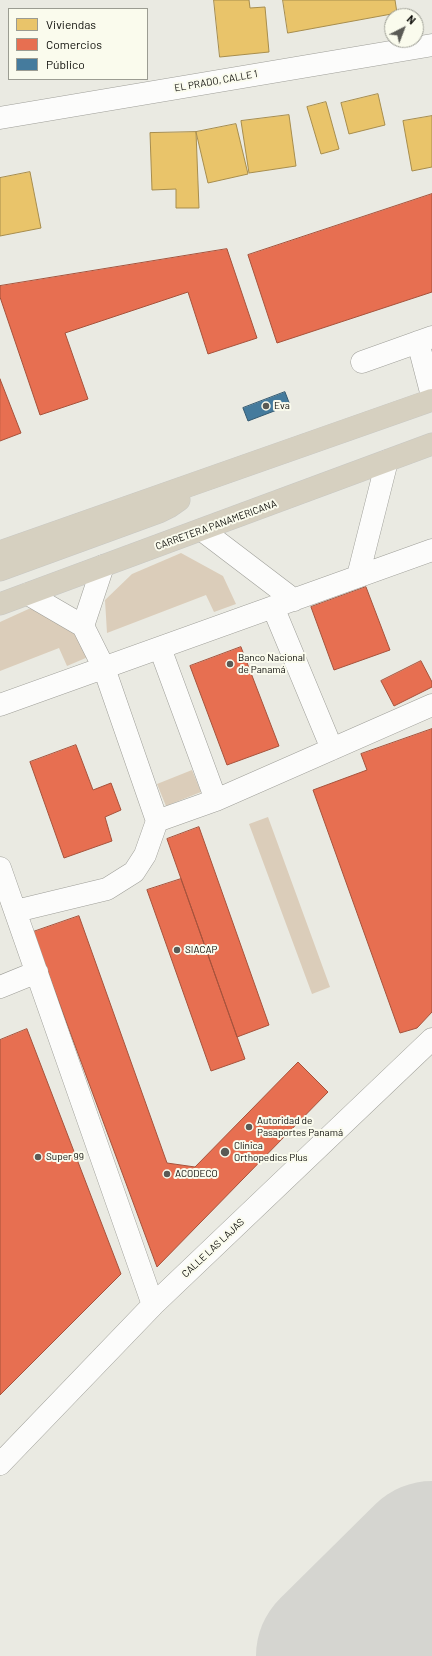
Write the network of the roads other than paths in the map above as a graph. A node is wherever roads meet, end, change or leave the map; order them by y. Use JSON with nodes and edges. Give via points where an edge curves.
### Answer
{"nodes":[{"id":1,"x":432,"y":44,"type":"edge"},
{"id":2,"x":0,"y":118,"type":"edge"},
{"id":3,"x":425,"y":339,"type":"edge"},
{"id":4,"x":362,"y":362,"type":"dead end"},
{"id":5,"x":432,"y":396,"type":"edge"},
{"id":6,"x":432,"y":400,"type":"edge"},
{"id":7,"x":432,"y":428,"type":"edge"},
{"id":8,"x":432,"y":444,"type":"edge"},
{"id":9,"x":390,"y":460,"type":"junction"},
{"id":10,"x":189,"y":486,"type":"junction"},
{"id":11,"x":202,"y":530,"type":"junction"},
{"id":12,"x":432,"y":550,"type":"edge"},
{"id":13,"x":0,"y":552,"type":"edge"},
{"id":14,"x":103,"y":566,"type":"junction"},
{"id":15,"x":0,"y":570,"type":"edge"},
{"id":16,"x":358,"y":576,"type":"junction"},
{"id":17,"x":28,"y":594,"type":"junction"},
{"id":18,"x":294,"y":600,"type":"junction"},
{"id":19,"x":0,"y":604,"type":"edge"},
{"id":20,"x":273,"y":607,"type":"junction"},
{"id":21,"x":83,"y":626,"type":"junction"},
{"id":22,"x":160,"y":648,"type":"junction"},
{"id":23,"x":104,"y":668,"type":"junction"},
{"id":24,"x":0,"y":705,"type":"edge"},
{"id":25,"x":432,"y":705,"type":"edge"},
{"id":26,"x":332,"y":749,"type":"junction"},
{"id":27,"x":216,"y":800,"type":"junction"},
{"id":28,"x":157,"y":821,"type":"junction"},
{"id":29,"x":0,"y":868,"type":"edge"},
{"id":30,"x":16,"y":911,"type":"junction"},
{"id":31,"x":37,"y":972,"type":"junction"},
{"id":32,"x":0,"y":987,"type":"edge"},
{"id":33,"x":432,"y":1039,"type":"edge"},
{"id":34,"x":153,"y":1305,"type":"junction"},
{"id":35,"x":0,"y":1464,"type":"edge"}],
"edges":[{"from":1,"to":2,"type":"street","name":"EL PRADO, CALLE 1"},
{"from":3,"to":4,"type":"street"},
{"from":3,"to":5,"type":"street"},
{"from":6,"to":10,"type":"highway"},
{"from":7,"to":9,"type":"highway"},
{"from":8,"to":9,"type":"highway","name":"CARRETERA PANAMERICANA"},
{"from":9,"to":11,"type":"highway","name":"CARRETERA PANAMERICANA"},
{"from":9,"to":16,"type":"street"},
{"from":10,"to":13,"type":"highway"},
{"from":10,"to":15,"type":"highway","via":[[177,501],[159,512]]},
{"from":11,"to":14,"type":"highway","name":"CARRETERA PANAMERICANA"},
{"from":11,"to":18,"type":"street"},
{"from":12,"to":16,"type":"street"},
{"from":14,"to":17,"type":"highway","name":"CARRETERA PANAMERICANA"},
{"from":14,"to":21,"type":"street"},
{"from":16,"to":18,"type":"street"},
{"from":17,"to":19,"type":"highway","name":"CARRETERA PANAMERICANA"},
{"from":17,"to":21,"type":"street"},
{"from":18,"to":20,"type":"street"},
{"from":20,"to":22,"type":"street"},
{"from":20,"to":26,"type":"street"},
{"from":21,"to":23,"type":"street"},
{"from":22,"to":23,"type":"street"},
{"from":22,"to":27,"type":"street"},
{"from":23,"to":24,"type":"street"},
{"from":23,"to":28,"type":"street"},
{"from":25,"to":26,"type":"street"},
{"from":26,"to":27,"type":"street"},
{"from":27,"to":28,"type":"street"},
{"from":28,"to":30,"type":"street","via":[[145,855],[134,872],[107,888]]},
{"from":29,"to":30,"type":"street"},
{"from":30,"to":31,"type":"street"},
{"from":31,"to":32,"type":"street"},
{"from":31,"to":34,"type":"street"},
{"from":33,"to":34,"type":"street","name":"CALLE LAS LAJAS"},
{"from":34,"to":35,"type":"street","name":"CALLE LAS LAJAS"}]}
